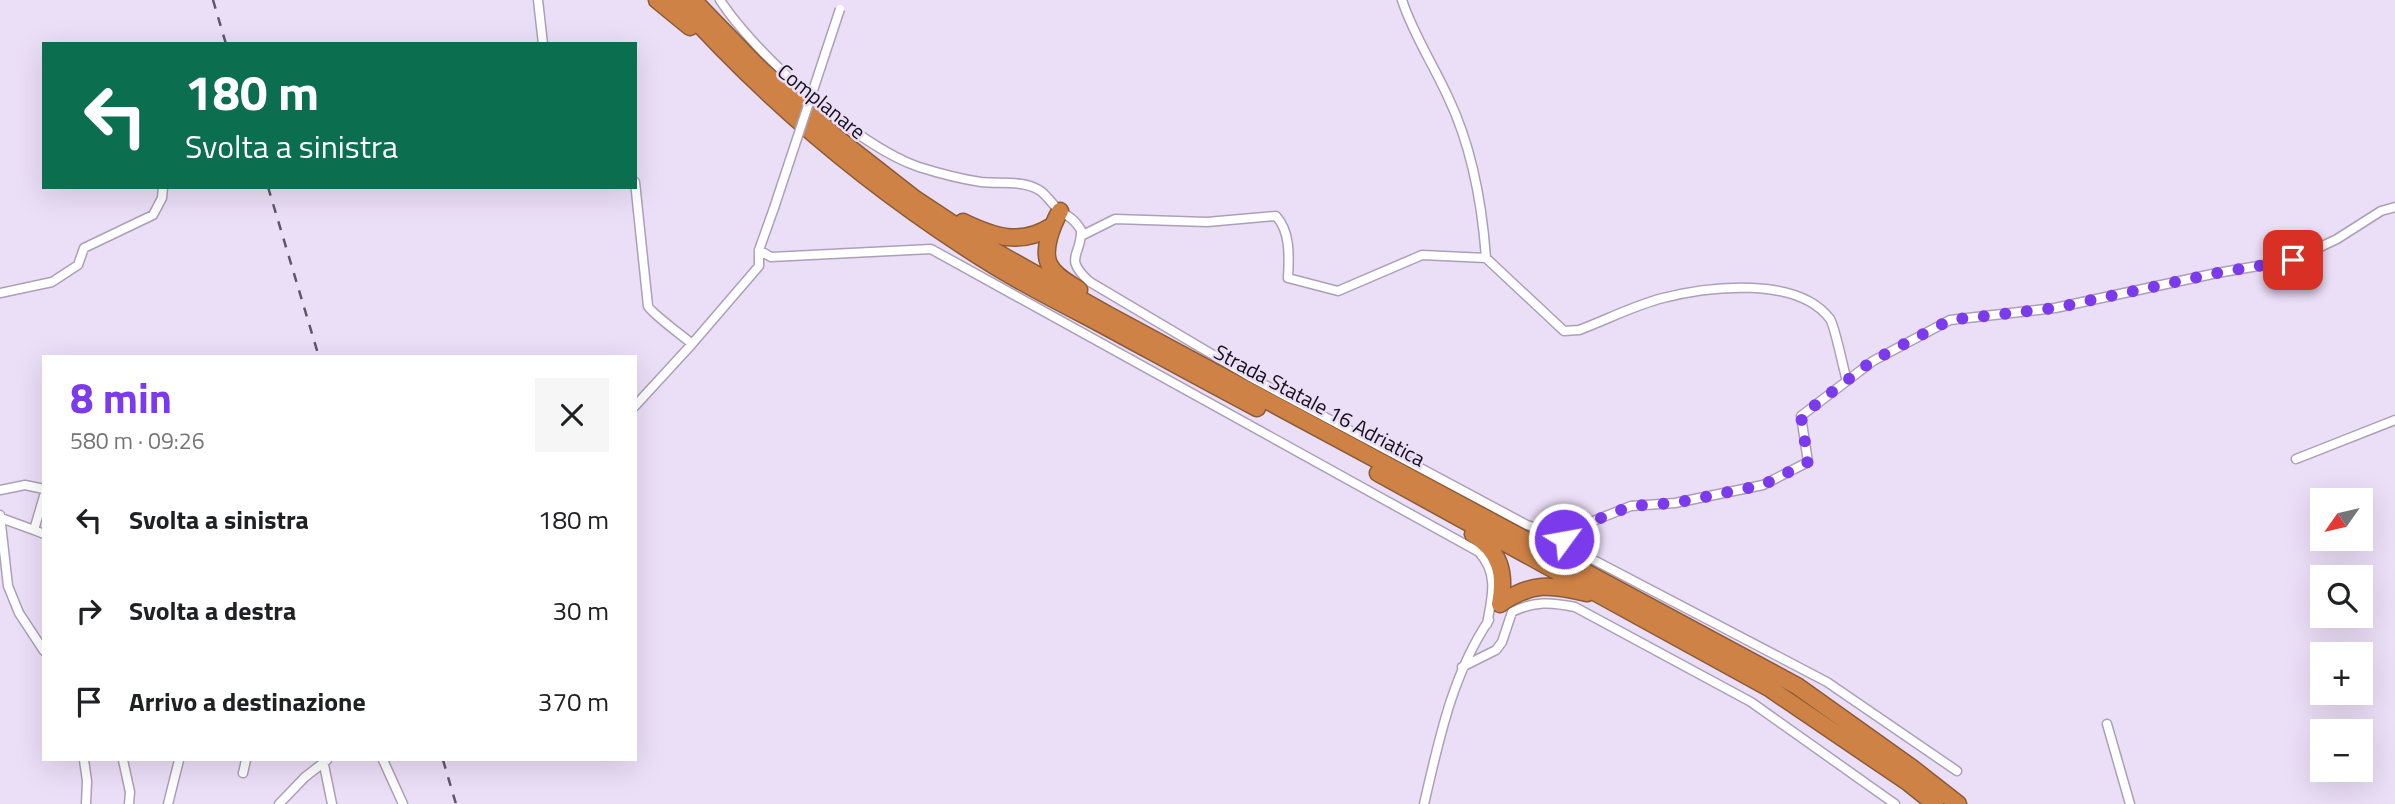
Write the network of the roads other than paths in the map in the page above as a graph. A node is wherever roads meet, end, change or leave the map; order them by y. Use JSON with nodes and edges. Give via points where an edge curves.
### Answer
{"nodes":[{"id":1,"x":538,"y":0,"type":"edge"},
{"id":2,"x":657,"y":0,"type":"edge"},
{"id":3,"x":677,"y":0,"type":"edge"},
{"id":4,"x":693,"y":0,"type":"edge"},
{"id":5,"x":720,"y":0,"type":"edge"},
{"id":6,"x":1402,"y":0,"type":"edge"},
{"id":7,"x":841,"y":5,"type":"edge"},
{"id":8,"x":543,"y":42,"type":"edge"},
{"id":9,"x":772,"y":97,"type":"junction"},
{"id":10,"x":163,"y":189,"type":"edge"},
{"id":11,"x":636,"y":189,"type":"edge"},
{"id":12,"x":915,"y":199,"type":"junction"},
{"id":13,"x":2395,"y":207,"type":"edge"},
{"id":14,"x":1060,"y":211,"type":"junction"},
{"id":15,"x":1052,"y":226,"type":"junction"},
{"id":16,"x":1082,"y":236,"type":"junction"},
{"id":17,"x":759,"y":250,"type":"junction"},
{"id":18,"x":1486,"y":258,"type":"junction"},
{"id":19,"x":0,"y":293,"type":"edge"},
{"id":20,"x":1147,"y":336,"type":"junction"},
{"id":21,"x":692,"y":344,"type":"junction"},
{"id":22,"x":1847,"y":381,"type":"junction"},
{"id":23,"x":637,"y":404,"type":"edge"},
{"id":24,"x":2395,"y":420,"type":"edge"},
{"id":25,"x":2296,"y":459,"type":"dead end"},
{"id":26,"x":42,"y":489,"type":"edge"},
{"id":27,"x":0,"y":490,"type":"edge"},
{"id":28,"x":42,"y":503,"type":"edge"},
{"id":29,"x":1451,"y":514,"type":"junction"},
{"id":30,"x":0,"y":517,"type":"edge"},
{"id":31,"x":1578,"y":527,"type":"junction"},
{"id":32,"x":34,"y":530,"type":"junction"},
{"id":33,"x":42,"y":533,"type":"edge"},
{"id":34,"x":1603,"y":596,"type":"junction"},
{"id":35,"x":1500,"y":604,"type":"junction"},
{"id":36,"x":1486,"y":624,"type":"junction"},
{"id":37,"x":42,"y":649,"type":"edge"},
{"id":38,"x":1462,"y":667,"type":"junction"},
{"id":39,"x":2107,"y":724,"type":"dead end"},
{"id":40,"x":84,"y":761,"type":"edge"},
{"id":41,"x":123,"y":761,"type":"edge"},
{"id":42,"x":178,"y":761,"type":"edge"},
{"id":43,"x":246,"y":761,"type":"edge"},
{"id":44,"x":323,"y":761,"type":"edge"},
{"id":45,"x":324,"y":761,"type":"edge"},
{"id":46,"x":383,"y":761,"type":"edge"},
{"id":47,"x":1957,"y":771,"type":"dead end"},
{"id":48,"x":243,"y":773,"type":"dead end"},
{"id":49,"x":86,"y":804,"type":"edge"},
{"id":50,"x":130,"y":804,"type":"edge"},
{"id":51,"x":168,"y":804,"type":"edge"},
{"id":52,"x":279,"y":804,"type":"edge"},
{"id":53,"x":332,"y":804,"type":"edge"},
{"id":54,"x":403,"y":804,"type":"edge"},
{"id":55,"x":1424,"y":804,"type":"edge"},
{"id":56,"x":1895,"y":804,"type":"edge"},
{"id":57,"x":1935,"y":804,"type":"edge"},
{"id":58,"x":1958,"y":804,"type":"edge"},
{"id":59,"x":2130,"y":804,"type":"edge"}],
"edges":[{"from":1,"to":8,"type":"street"},
{"from":2,"to":9,"type":"highway"},
{"from":3,"to":9,"type":"highway","name":"Strada Statale 16 Adriatica"},
{"from":4,"to":12,"type":"highway","name":"Strada Statale 16 Adriatica","via":[[800,106]]},
{"from":5,"to":14,"type":"street","name":"Complanare","via":[[735,24],[835,118],[882,149],[918,167],[1040,190]]},
{"from":6,"to":18,"type":"street","via":[[1449,99],[1471,159]]},
{"from":7,"to":17,"type":"street","bridge":true},
{"from":9,"to":29,"type":"highway","name":"Strada Statale 16 Adriatica","via":[[869,179],[985,260]]},
{"from":10,"to":19,"type":"street","via":[[153,215],[84,248],[78,265],[52,282]]},
{"from":11,"to":21,"type":"street","via":[[648,306]]},
{"from":12,"to":15,"type":"highway","via":[[981,230],[1013,238],[1028,238]]},
{"from":12,"to":20,"type":"highway","name":"Strada Statale 16 Adriatica","via":[[1006,259]]},
{"from":13,"to":22,"type":"street","via":[[2293,260],[2055,308],[1950,320],[1872,361]]},
{"from":14,"to":15,"type":"highway"},
{"from":14,"to":16,"type":"street","name":"Complanare","via":[[1071,215]]},
{"from":15,"to":20,"type":"highway","via":[[1047,257],[1055,272]]},
{"from":16,"to":18,"type":"street","via":[[1115,219],[1207,222],[1276,216],[1284,225],[1289,278],[1338,291],[1422,255]]},
{"from":16,"to":31,"type":"street","via":[[1074,261],[1090,282],[1252,378],[1527,525],[1554,533]]},
{"from":17,"to":21,"type":"street","via":[[759,266]]},
{"from":17,"to":36,"type":"street","via":[[771,257],[931,249],[1479,552],[1493,581]]},
{"from":18,"to":22,"type":"street","via":[[1564,331],[1578,330],[1662,298],[1704,290],[1776,290],[1816,304],[1832,322]]},
{"from":20,"to":58,"type":"highway","name":"Strada Statale 16 Adriatica","via":[[1797,686]]},
{"from":21,"to":23,"type":"street"},
{"from":22,"to":31,"type":"street","via":[[1801,416],[1808,462],[1763,485],[1675,503],[1631,506]]},
{"from":24,"to":25,"type":"street"},
{"from":26,"to":27,"type":"street","via":[[25,485]]},
{"from":28,"to":32,"type":"street"},
{"from":29,"to":34,"type":"highway","name":"Strada Statale 16 Adriatica"},
{"from":29,"to":35,"type":"highway","via":[[1500,561]]},
{"from":30,"to":32,"type":"street"},
{"from":30,"to":37,"type":"street","via":[[8,586]]},
{"from":31,"to":47,"type":"street","via":[[1564,539],[1567,546],[1827,682]]},
{"from":32,"to":33,"type":"street"},
{"from":34,"to":35,"type":"highway","via":[[1535,587]]},
{"from":34,"to":57,"type":"highway","name":"Strada Statale 16 Adriatica","via":[[1769,688]]},
{"from":35,"to":36,"type":"street"},
{"from":36,"to":38,"type":"street"},
{"from":38,"to":55,"type":"street"},
{"from":38,"to":56,"type":"street","via":[[1496,650],[1512,612],[1550,602],[1575,607],[1751,702]]},
{"from":39,"to":59,"type":"street"},
{"from":40,"to":49,"type":"street"},
{"from":41,"to":50,"type":"street"},
{"from":42,"to":51,"type":"street"},
{"from":43,"to":48,"type":"street"},
{"from":44,"to":52,"type":"street"},
{"from":45,"to":53,"type":"street"},
{"from":46,"to":54,"type":"street"}]}
